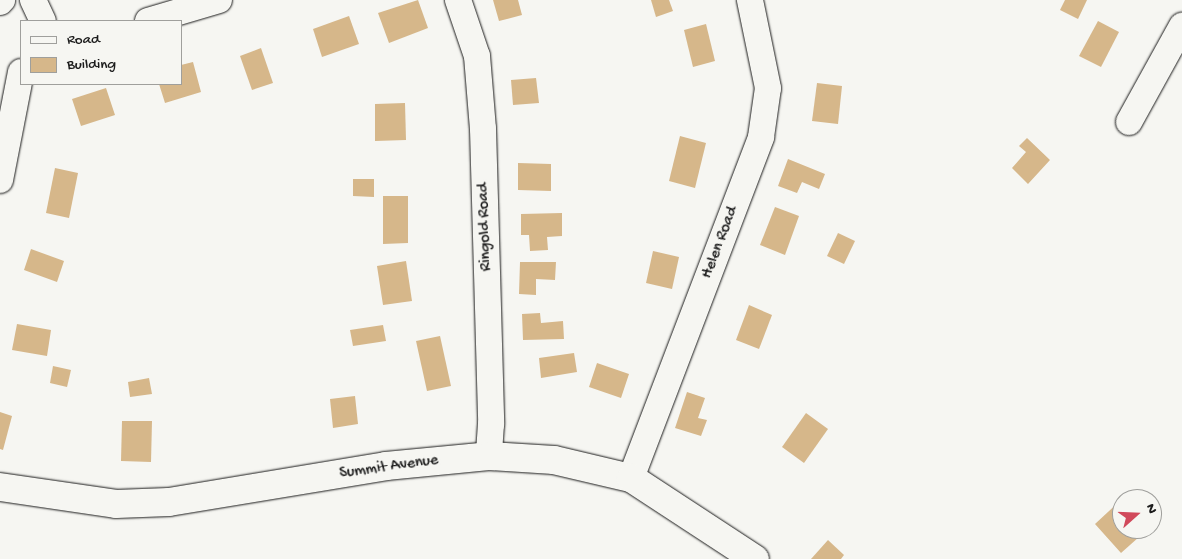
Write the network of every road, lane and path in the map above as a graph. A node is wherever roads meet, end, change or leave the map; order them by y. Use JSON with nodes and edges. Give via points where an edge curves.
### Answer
{"nodes":[{"id":1,"x":33,"y":0,"type":"edge"},
{"id":2,"x":219,"y":0,"type":"edge"},
{"id":3,"x":458,"y":0,"type":"edge"},
{"id":4,"x":750,"y":0,"type":"edge"},
{"id":5,"x":43,"y":20,"type":"edge"},
{"id":6,"x":151,"y":20,"type":"edge"},
{"id":7,"x":1182,"y":26,"type":"edge"},
{"id":8,"x":20,"y":59,"type":"edge"},
{"id":9,"x":0,"y":65,"type":"edge"},
{"id":10,"x":20,"y":77,"type":"edge"},
{"id":11,"x":1130,"y":122,"type":"dead end"},
{"id":12,"x":0,"y":180,"type":"edge"},
{"id":13,"x":489,"y":456,"type":"junction"},
{"id":14,"x":630,"y":478,"type":"junction"},
{"id":15,"x":0,"y":486,"type":"edge"},
{"id":16,"x":755,"y":559,"type":"edge"}],
"edges":[{"from":1,"to":5,"type":"street"},
{"from":2,"to":6,"type":"street"},
{"from":3,"to":13,"type":"street","name":"Ringold Road","via":[[477,56],[483,129],[491,424]]},
{"from":4,"to":14,"type":"street","name":"Helen Road","via":[[768,88],[761,137]]},
{"from":7,"to":11,"type":"street"},
{"from":8,"to":9,"type":"street"},
{"from":10,"to":12,"type":"street"},
{"from":13,"to":14,"type":"main road","name":"Summit Avenue","via":[[554,460]]},
{"from":13,"to":15,"type":"main road","name":"Summit Avenue","via":[[386,466],[170,502],[116,504]]},
{"from":14,"to":16,"type":"main road","name":"Summit Avenue"}]}
